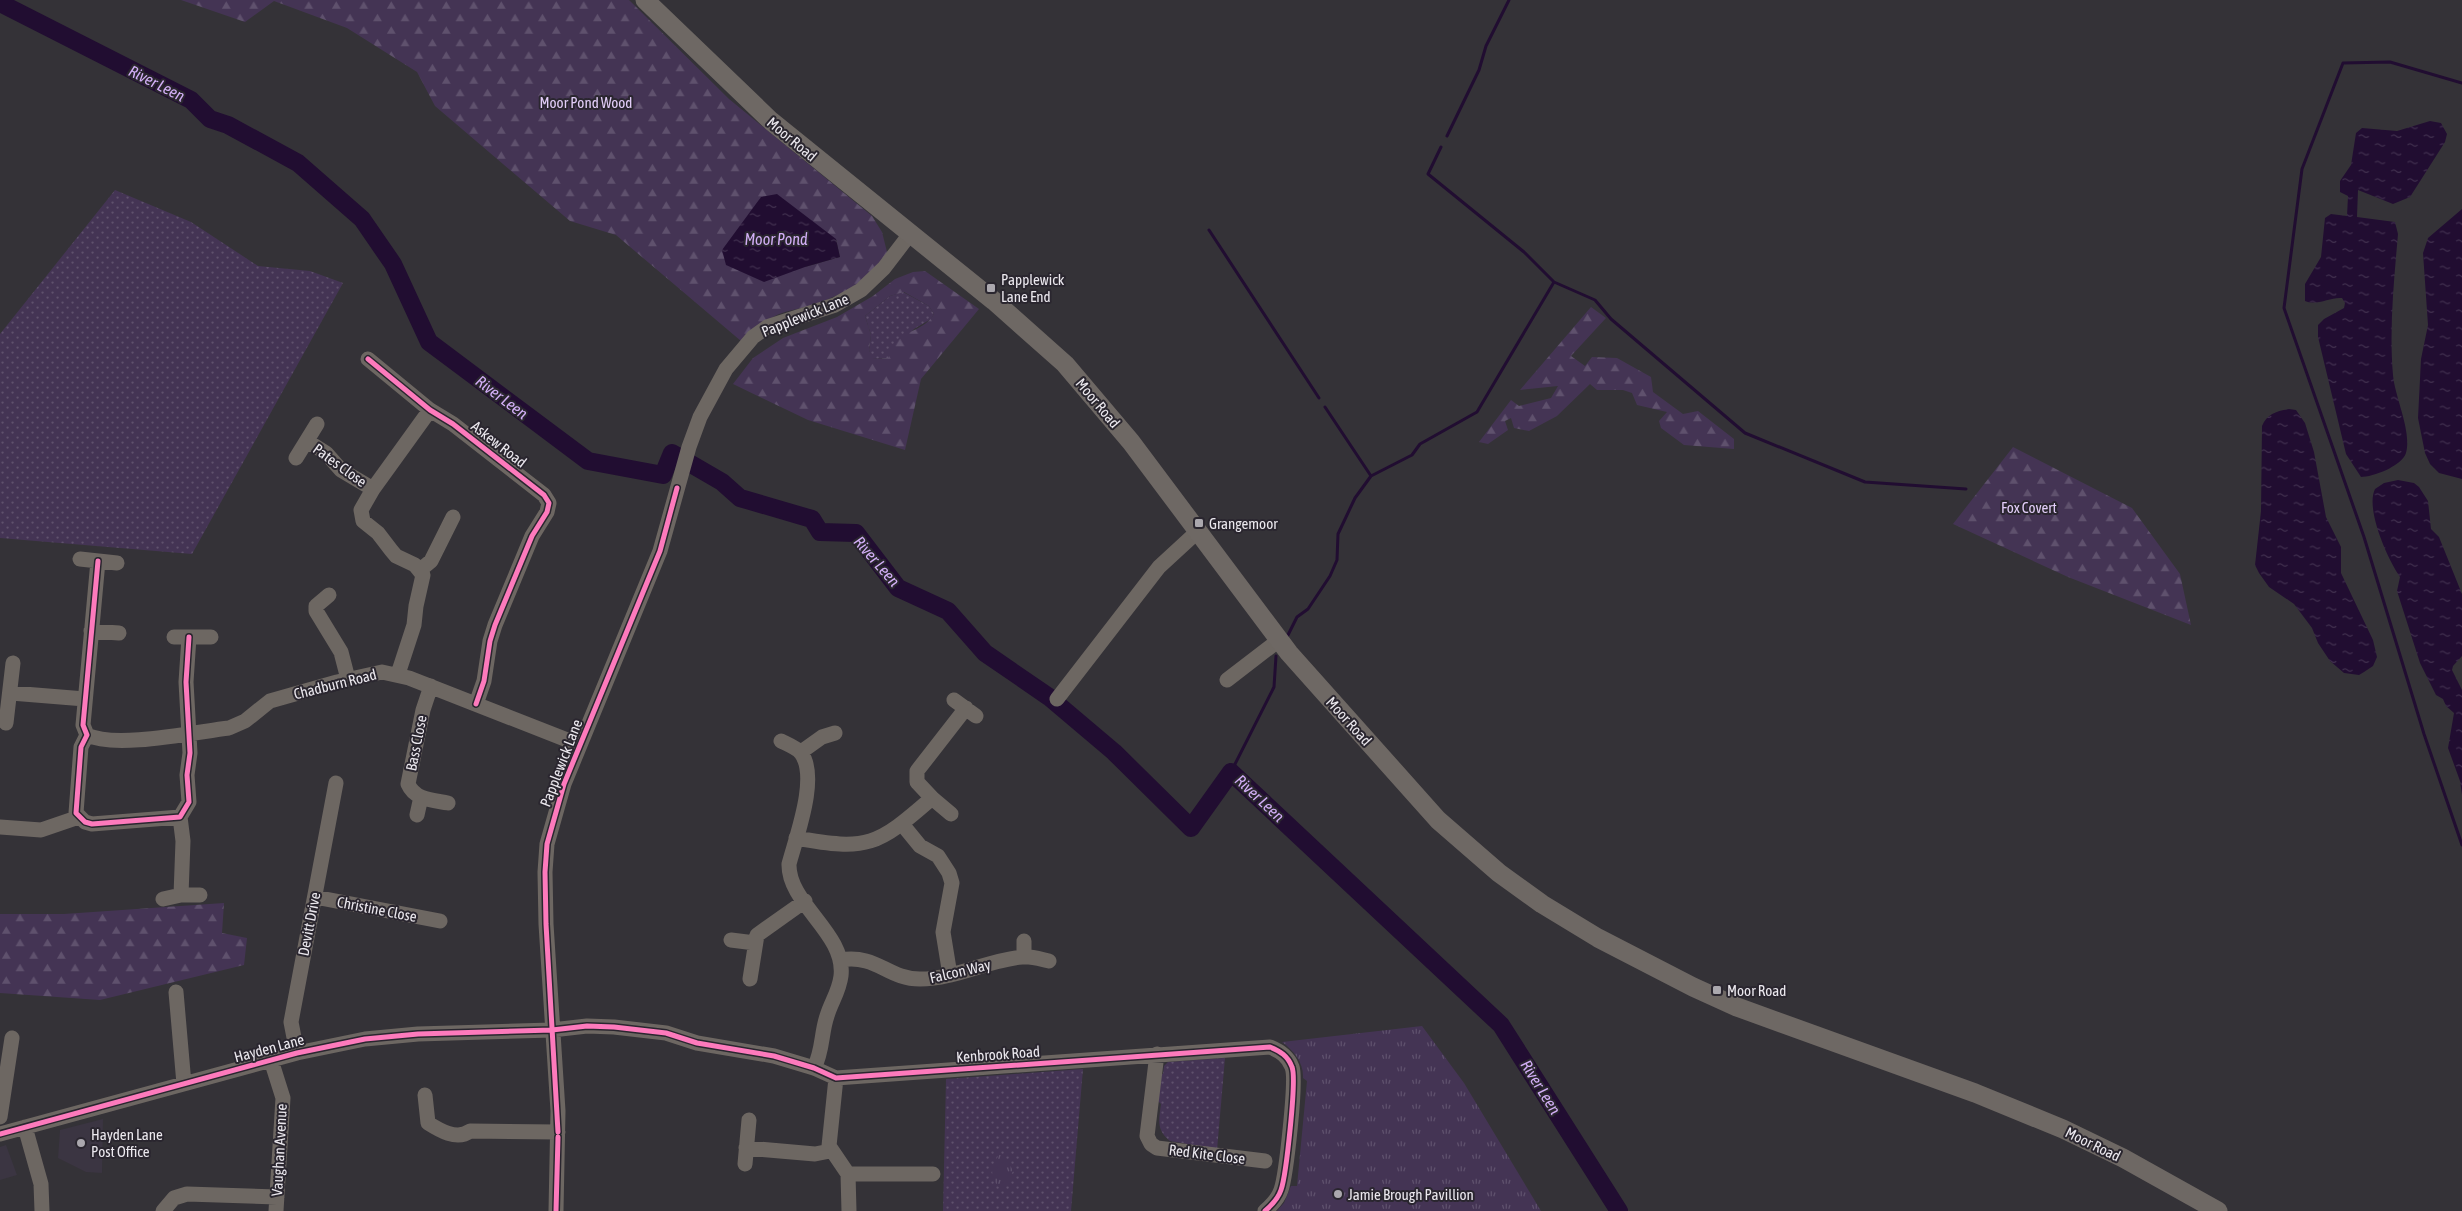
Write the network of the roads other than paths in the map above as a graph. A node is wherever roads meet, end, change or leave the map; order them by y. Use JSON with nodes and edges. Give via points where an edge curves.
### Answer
{"nodes":[{"id":1,"x":645,"y":0,"type":"edge"},
{"id":2,"x":910,"y":234,"type":"junction"},
{"id":3,"x":368,"y":359,"type":"dead end"},
{"id":4,"x":430,"y":410,"type":"junction"},
{"id":5,"x":317,"y":424,"type":"dead end"},
{"id":6,"x":307,"y":441,"type":"junction"},
{"id":7,"x":296,"y":458,"type":"dead end"},
{"id":8,"x":372,"y":489,"type":"junction"},
{"id":9,"x":453,"y":517,"type":"dead end"},
{"id":10,"x":1197,"y":532,"type":"junction"},
{"id":11,"x":80,"y":559,"type":"dead end"},
{"id":12,"x":98,"y":561,"type":"junction"},
{"id":13,"x":117,"y":563,"type":"dead end"},
{"id":14,"x":420,"y":570,"type":"junction"},
{"id":15,"x":329,"y":595,"type":"dead end"},
{"id":16,"x":91,"y":630,"type":"junction"},
{"id":17,"x":118,"y":633,"type":"dead end"},
{"id":18,"x":174,"y":637,"type":"dead end"},
{"id":19,"x":189,"y":637,"type":"junction"},
{"id":20,"x":211,"y":637,"type":"dead end"},
{"id":21,"x":1279,"y":640,"type":"junction"},
{"id":22,"x":14,"y":662,"type":"dead end"},
{"id":23,"x":398,"y":674,"type":"junction"},
{"id":24,"x":348,"y":679,"type":"junction"},
{"id":25,"x":1227,"y":680,"type":"dead end"},
{"id":26,"x":431,"y":686,"type":"junction"},
{"id":27,"x":10,"y":693,"type":"junction"},
{"id":28,"x":85,"y":699,"type":"junction"},
{"id":29,"x":1057,"y":699,"type":"dead end"},
{"id":30,"x":476,"y":704,"type":"junction"},
{"id":31,"x":965,"y":708,"type":"dead end"},
{"id":32,"x":6,"y":723,"type":"dead end"},
{"id":33,"x":188,"y":733,"type":"junction"},
{"id":34,"x":835,"y":733,"type":"dead end"},
{"id":35,"x":87,"y":735,"type":"junction"},
{"id":36,"x":781,"y":741,"type":"dead end"},
{"id":37,"x":580,"y":745,"type":"junction"},
{"id":38,"x":801,"y":752,"type":"junction"},
{"id":39,"x":331,"y":791,"type":"dead end"},
{"id":40,"x":421,"y":797,"type":"junction"},
{"id":41,"x":932,"y":798,"type":"junction"},
{"id":42,"x":448,"y":803,"type":"dead end"},
{"id":43,"x":951,"y":814,"type":"dead end"},
{"id":44,"x":417,"y":815,"type":"dead end"},
{"id":45,"x":79,"y":817,"type":"junction"},
{"id":46,"x":180,"y":817,"type":"junction"},
{"id":47,"x":902,"y":824,"type":"junction"},
{"id":48,"x":0,"y":827,"type":"edge"},
{"id":49,"x":796,"y":838,"type":"junction"},
{"id":50,"x":180,"y":895,"type":"junction"},
{"id":51,"x":200,"y":895,"type":"dead end"},
{"id":52,"x":314,"y":897,"type":"junction"},
{"id":53,"x":163,"y":899,"type":"dead end"},
{"id":54,"x":805,"y":901,"type":"junction"},
{"id":55,"x":440,"y":921,"type":"dead end"},
{"id":56,"x":732,"y":940,"type":"dead end"},
{"id":57,"x":1024,"y":941,"type":"dead end"},
{"id":58,"x":755,"y":943,"type":"junction"},
{"id":59,"x":1024,"y":957,"type":"junction"},
{"id":60,"x":840,"y":960,"type":"junction"},
{"id":61,"x":1049,"y":961,"type":"dead end"},
{"id":62,"x":950,"y":974,"type":"junction"},
{"id":63,"x":750,"y":979,"type":"dead end"},
{"id":64,"x":176,"y":992,"type":"dead end"},
{"id":65,"x":552,"y":1030,"type":"junction"},
{"id":66,"x":12,"y":1038,"type":"dead end"},
{"id":67,"x":297,"y":1053,"type":"junction"},
{"id":68,"x":1158,"y":1054,"type":"junction"},
{"id":69,"x":271,"y":1060,"type":"junction"},
{"id":70,"x":814,"y":1068,"type":"junction"},
{"id":71,"x":836,"y":1078,"type":"junction"},
{"id":72,"x":184,"y":1084,"type":"junction"},
{"id":73,"x":425,"y":1095,"type":"dead end"},
{"id":74,"x":749,"y":1120,"type":"dead end"},
{"id":75,"x":1,"y":1126,"type":"edge"},
{"id":76,"x":25,"y":1128,"type":"junction"},
{"id":77,"x":558,"y":1135,"type":"junction"},
{"id":78,"x":746,"y":1148,"type":"junction"},
{"id":79,"x":830,"y":1150,"type":"junction"},
{"id":80,"x":1265,"y":1161,"type":"dead end"},
{"id":81,"x":744,"y":1164,"type":"dead end"},
{"id":82,"x":933,"y":1172,"type":"dead end"},
{"id":83,"x":848,"y":1174,"type":"junction"},
{"id":84,"x":276,"y":1204,"type":"edge"},
{"id":85,"x":42,"y":1211,"type":"edge"},
{"id":86,"x":163,"y":1211,"type":"edge"},
{"id":87,"x":556,"y":1211,"type":"edge"},
{"id":88,"x":849,"y":1211,"type":"edge"},
{"id":89,"x":1265,"y":1211,"type":"edge"},
{"id":90,"x":2218,"y":1211,"type":"edge"}],
"edges":[{"from":1,"to":2,"type":"main road","name":"Moor Road","via":[[771,121]]},
{"from":2,"to":10,"type":"main road","name":"Moor Road","via":[[1065,364],[1131,442]]},
{"from":2,"to":37,"type":"street","name":"Papplewick Lane","via":[[884,268],[861,290],[835,305],[767,327],[753,337],[726,369],[697,424],[660,550]]},
{"from":3,"to":4,"type":"street","name":"Askew Road"},
{"from":4,"to":8,"type":"street"},
{"from":4,"to":30,"type":"street","name":"Askew Road","via":[[453,424],[544,495],[549,503],[495,625]]},
{"from":5,"to":6,"type":"street"},
{"from":6,"to":7,"type":"street"},
{"from":6,"to":8,"type":"street","name":"Pates Close","via":[[326,453],[342,470]]},
{"from":8,"to":14,"type":"street","via":[[361,510],[363,521],[378,533],[396,556]]},
{"from":9,"to":14,"type":"street","via":[[431,561]]},
{"from":10,"to":21,"type":"main road","name":"Moor Road"},
{"from":10,"to":29,"type":"street","via":[[1159,567]]},
{"from":11,"to":12,"type":"street"},
{"from":12,"to":13,"type":"street"},
{"from":12,"to":16,"type":"street"},
{"from":14,"to":23,"type":"street","via":[[422,584],[414,625]]},
{"from":15,"to":24,"type":"street","via":[[316,606],[316,611],[342,652]]},
{"from":16,"to":17,"type":"street"},
{"from":16,"to":28,"type":"street"},
{"from":18,"to":19,"type":"street"},
{"from":19,"to":20,"type":"street"},
{"from":19,"to":33,"type":"street","via":[[186,682]]},
{"from":21,"to":25,"type":"street"},
{"from":21,"to":90,"type":"main road","name":"Moor Road","via":[[1438,820],[1466,846],[1542,904],[1645,964],[1737,1007],[1974,1093],[2063,1129]]},
{"from":22,"to":27,"type":"street"},
{"from":23,"to":24,"type":"street","name":"Chadburn Road","via":[[382,672]]},
{"from":23,"to":26,"type":"street","name":"Chadburn Road"},
{"from":24,"to":33,"type":"street","name":"Chadburn Road","via":[[270,701],[245,721],[229,728]]},
{"from":26,"to":30,"type":"street","name":"Chadburn Road"},
{"from":26,"to":40,"type":"street","name":"Bass Close","via":[[422,710],[408,784],[412,793]]},
{"from":27,"to":28,"type":"street"},
{"from":27,"to":32,"type":"street"},
{"from":28,"to":35,"type":"street","via":[[83,725]]},
{"from":30,"to":37,"type":"street","name":"Chadburn Road"},
{"from":31,"to":41,"type":"street","via":[[918,771],[917,782]]},
{"from":33,"to":35,"type":"street","name":"Chadburn Road","via":[[119,740]]},
{"from":33,"to":46,"type":"street","via":[[189,802]]},
{"from":34,"to":38,"type":"street","via":[[822,737]]},
{"from":35,"to":45,"type":"street","via":[[81,747],[76,813]]},
{"from":36,"to":38,"type":"street"},
{"from":37,"to":65,"type":"street","name":"Papplewick Lane","via":[[554,814],[545,872]]},
{"from":38,"to":49,"type":"street","via":[[809,782]]},
{"from":39,"to":52,"type":"street","name":"Devitt Drive"},
{"from":40,"to":42,"type":"street"},
{"from":40,"to":44,"type":"street"},
{"from":41,"to":43,"type":"street"},
{"from":41,"to":47,"type":"street"},
{"from":45,"to":46,"type":"street","via":[[92,824]]},
{"from":45,"to":48,"type":"street","via":[[40,830]]},
{"from":46,"to":50,"type":"street","via":[[183,841]]},
{"from":47,"to":49,"type":"street","via":[[888,834],[863,844]]},
{"from":47,"to":62,"type":"street","via":[[920,846],[938,856],[949,873],[952,883],[943,932]]},
{"from":49,"to":54,"type":"street","via":[[789,870]]},
{"from":50,"to":51,"type":"street"},
{"from":50,"to":53,"type":"street"},
{"from":52,"to":55,"type":"street","name":"Christine Close"},
{"from":52,"to":67,"type":"street","name":"Devitt Drive","via":[[291,1022]]},
{"from":54,"to":58,"type":"street","via":[[757,935]]},
{"from":54,"to":60,"type":"street"},
{"from":56,"to":58,"type":"street"},
{"from":57,"to":59,"type":"street"},
{"from":58,"to":63,"type":"street"},
{"from":59,"to":61,"type":"street","name":"Falcon Way"},
{"from":59,"to":62,"type":"street","name":"Falcon Way"},
{"from":60,"to":62,"type":"street","name":"Falcon Way","via":[[865,959],[912,978]]},
{"from":60,"to":70,"type":"street","via":[[837,995],[827,1015],[819,1059]]},
{"from":64,"to":72,"type":"street"},
{"from":65,"to":67,"type":"street","name":"Hayden Lane","via":[[392,1036]]},
{"from":65,"to":70,"type":"street","name":"Kenbrook Road","via":[[587,1026],[666,1033],[697,1043],[774,1056]]},
{"from":65,"to":77,"type":"street","name":"Papplewick Lane"},
{"from":66,"to":75,"type":"street"},
{"from":67,"to":69,"type":"street","name":"Hayden Lane"},
{"from":68,"to":71,"type":"street","name":"Kenbrook Road"},
{"from":68,"to":80,"type":"street","name":"Red Kite Close","via":[[1148,1136],[1151,1144],[1157,1148]]},
{"from":68,"to":89,"type":"street","name":"Kenbrook Road","via":[[1260,1047],[1279,1050],[1287,1058],[1294,1075],[1284,1182],[1276,1200]]},
{"from":69,"to":72,"type":"street","name":"Hayden Lane"},
{"from":69,"to":84,"type":"street","name":"Vaughan Avenue","via":[[283,1098]]},
{"from":70,"to":71,"type":"street","name":"Kenbrook Road"},
{"from":71,"to":79,"type":"street"},
{"from":72,"to":76,"type":"street","name":"Hayden Lane"},
{"from":73,"to":77,"type":"street","via":[[428,1123],[445,1134],[466,1134],[471,1138]]},
{"from":74,"to":78,"type":"street"},
{"from":75,"to":76,"type":"street","name":"Hayden Lane"},
{"from":76,"to":85,"type":"street","via":[[41,1184]]},
{"from":77,"to":87,"type":"street","name":"Papplewick Lane"},
{"from":78,"to":79,"type":"street","via":[[815,1154]]},
{"from":78,"to":81,"type":"street"},
{"from":79,"to":83,"type":"street"},
{"from":82,"to":83,"type":"street"},
{"from":83,"to":88,"type":"street"},
{"from":84,"to":86,"type":"street","via":[[186,1194],[174,1198]]}]}
